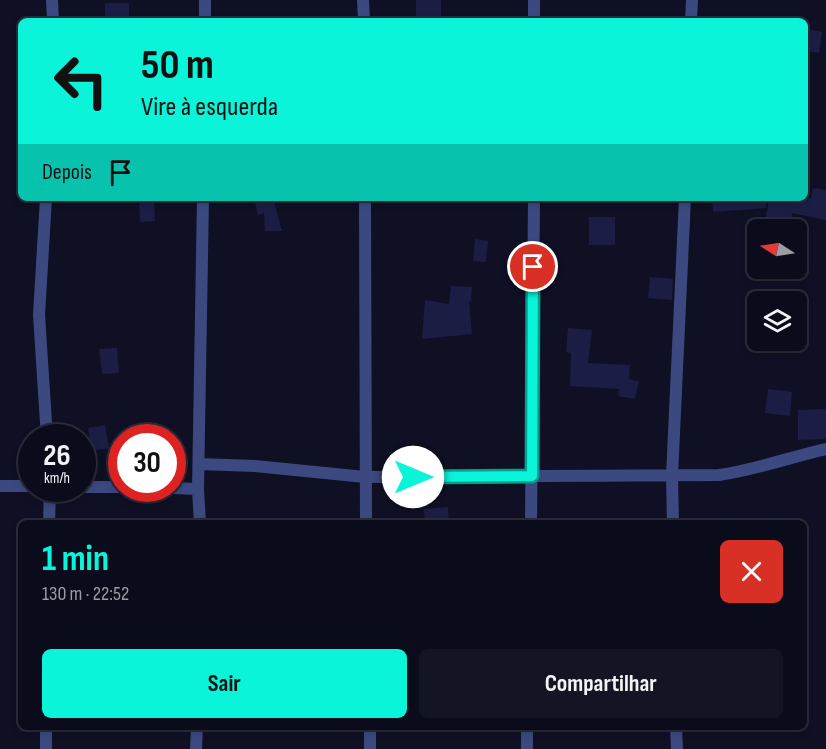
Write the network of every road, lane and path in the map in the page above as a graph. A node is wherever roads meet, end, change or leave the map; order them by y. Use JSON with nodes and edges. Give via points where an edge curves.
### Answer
{"nodes":[{"id":1,"x":51,"y":0,"type":"edge"},
{"id":2,"x":205,"y":0,"type":"edge"},
{"id":3,"x":363,"y":0,"type":"edge"},
{"id":4,"x":534,"y":0,"type":"edge"},
{"id":5,"x":692,"y":0,"type":"edge"},
{"id":6,"x":53,"y":18,"type":"edge"},
{"id":7,"x":205,"y":18,"type":"edge"},
{"id":8,"x":364,"y":18,"type":"edge"},
{"id":9,"x":534,"y":18,"type":"edge"},
{"id":10,"x":691,"y":18,"type":"edge"},
{"id":11,"x":46,"y":201,"type":"edge"},
{"id":12,"x":202,"y":201,"type":"edge"},
{"id":13,"x":365,"y":201,"type":"edge"},
{"id":14,"x":534,"y":201,"type":"edge"},
{"id":15,"x":685,"y":201,"type":"edge"},
{"id":16,"x":46,"y":424,"type":"edge"},
{"id":17,"x":826,"y":450,"type":"edge"},
{"id":18,"x":199,"y":464,"type":"junction"},
{"id":19,"x":532,"y":476,"type":"junction"},
{"id":20,"x":672,"y":476,"type":"junction"},
{"id":21,"x":365,"y":477,"type":"junction"},
{"id":22,"x":0,"y":486,"type":"edge"},
{"id":23,"x":18,"y":486,"type":"edge"},
{"id":24,"x":186,"y":489,"type":"edge"},
{"id":25,"x":198,"y":489,"type":"junction"},
{"id":26,"x":50,"y":502,"type":"edge"},
{"id":27,"x":49,"y":520,"type":"edge"},
{"id":28,"x":200,"y":520,"type":"edge"},
{"id":29,"x":366,"y":520,"type":"edge"},
{"id":30,"x":531,"y":520,"type":"edge"},
{"id":31,"x":673,"y":520,"type":"edge"},
{"id":32,"x":46,"y":730,"type":"edge"},
{"id":33,"x":196,"y":730,"type":"edge"},
{"id":34,"x":370,"y":730,"type":"edge"},
{"id":35,"x":527,"y":730,"type":"edge"},
{"id":36,"x":676,"y":730,"type":"edge"},
{"id":37,"x":46,"y":749,"type":"edge"},
{"id":38,"x":196,"y":749,"type":"edge"},
{"id":39,"x":370,"y":749,"type":"edge"},
{"id":40,"x":527,"y":749,"type":"edge"},
{"id":41,"x":677,"y":749,"type":"edge"}],
"edges":[{"from":1,"to":6,"type":"street"},
{"from":2,"to":7,"type":"street"},
{"from":3,"to":8,"type":"street"},
{"from":4,"to":9,"type":"street"},
{"from":5,"to":10,"type":"street"},
{"from":11,"to":16,"type":"street","via":[[39,315]]},
{"from":12,"to":18,"type":"street"},
{"from":13,"to":21,"type":"street"},
{"from":14,"to":19,"type":"street"},
{"from":15,"to":20,"type":"street"},
{"from":17,"to":20,"type":"street","via":[[747,471]]},
{"from":18,"to":21,"type":"street"},
{"from":18,"to":25,"type":"street"},
{"from":19,"to":20,"type":"street"},
{"from":19,"to":21,"type":"street"},
{"from":19,"to":30,"type":"street"},
{"from":20,"to":31,"type":"street"},
{"from":21,"to":29,"type":"street"},
{"from":22,"to":23,"type":"street"},
{"from":24,"to":25,"type":"street"},
{"from":25,"to":28,"type":"street"},
{"from":26,"to":27,"type":"street"},
{"from":32,"to":37,"type":"street"},
{"from":33,"to":38,"type":"street"},
{"from":34,"to":39,"type":"street"},
{"from":35,"to":40,"type":"street"},
{"from":36,"to":41,"type":"street"}]}
